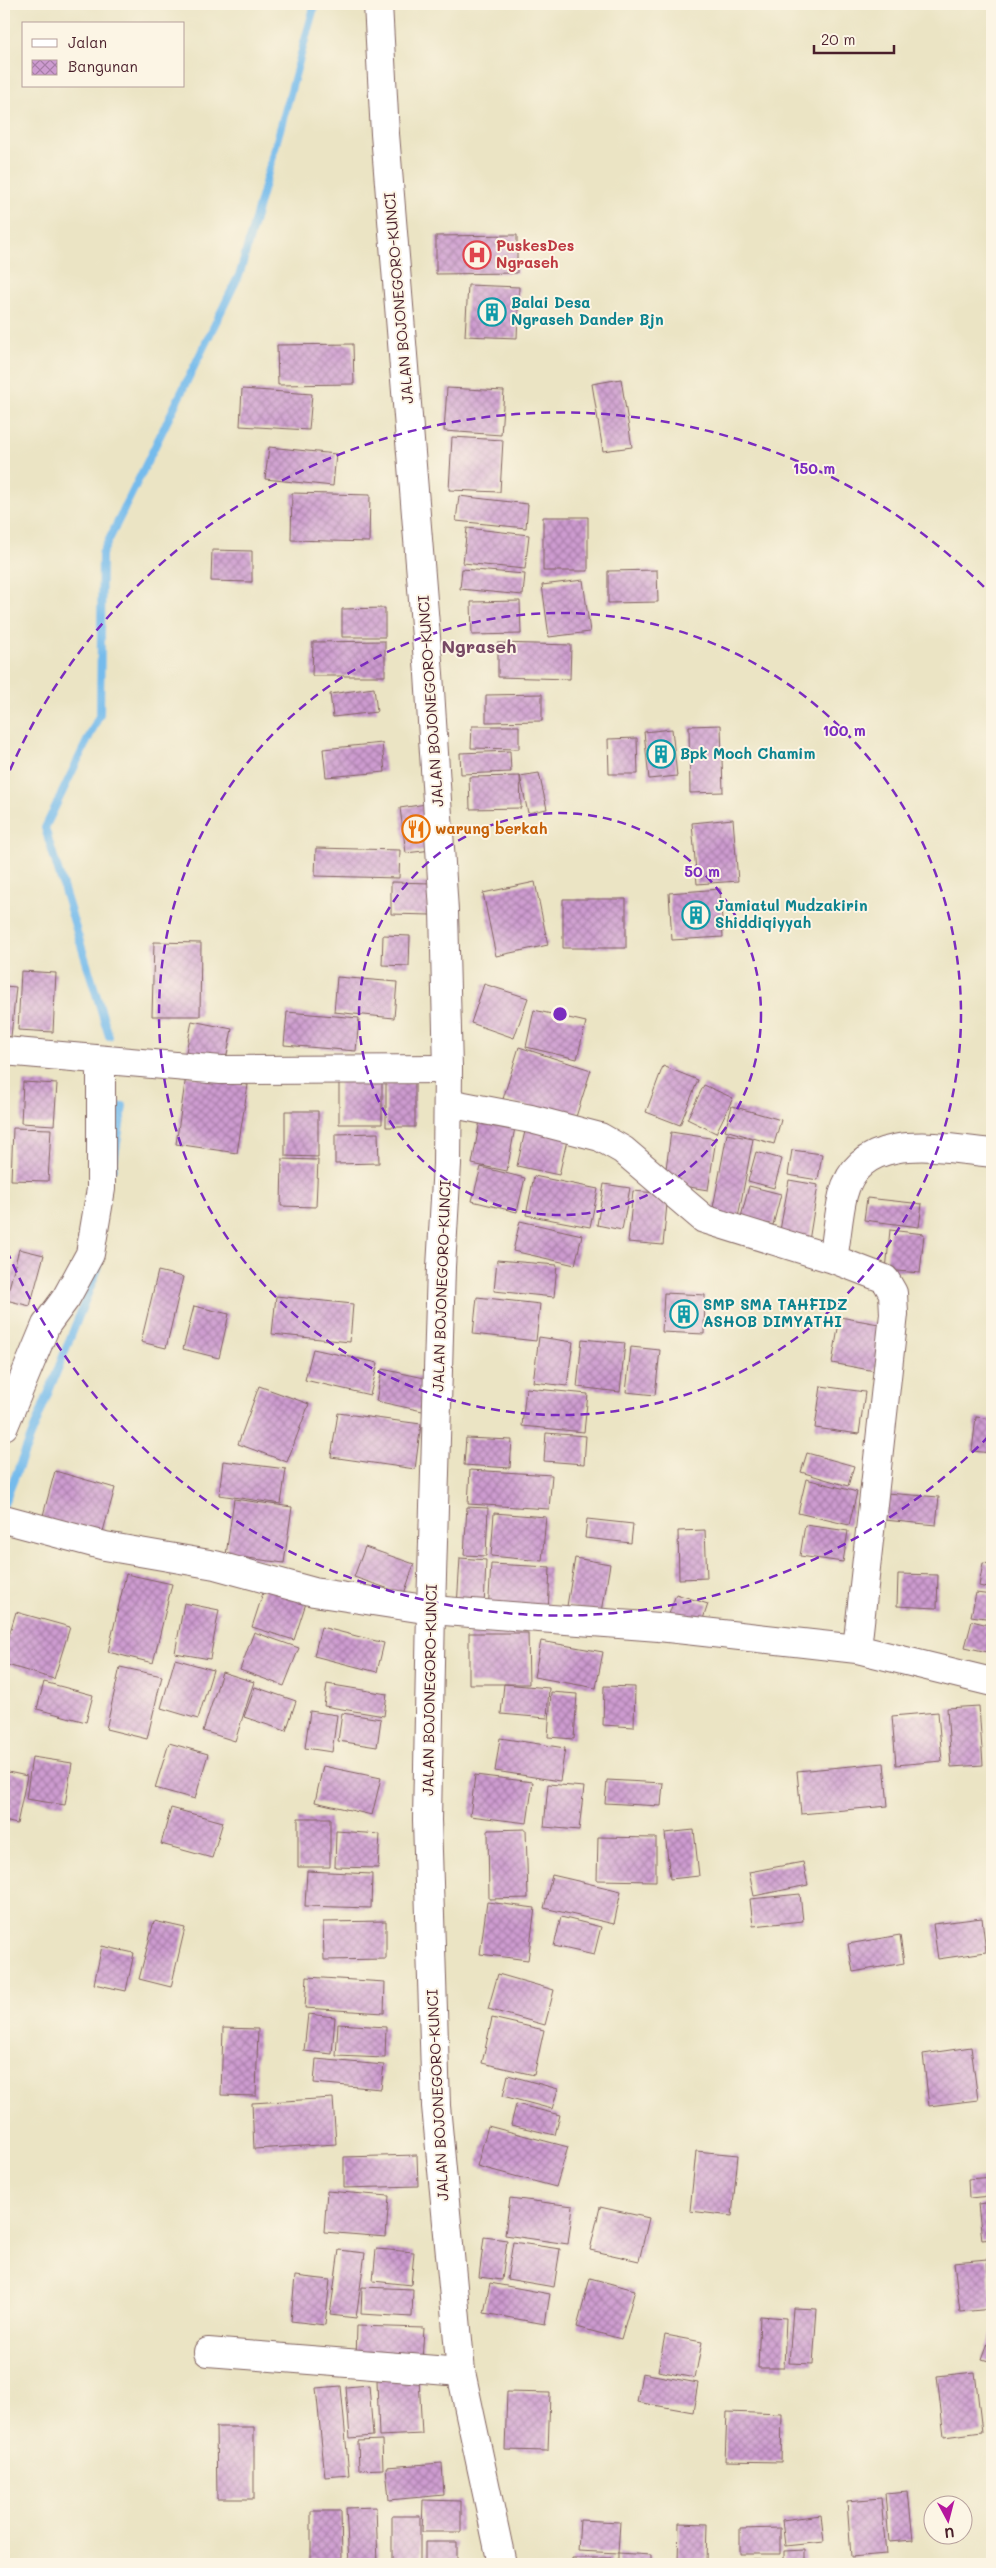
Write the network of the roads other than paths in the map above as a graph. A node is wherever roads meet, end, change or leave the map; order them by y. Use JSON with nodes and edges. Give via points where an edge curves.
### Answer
{"nodes":[{"id":1,"x":378,"y":4,"type":"edge"},
{"id":2,"x":4,"y":1051,"type":"edge"},
{"id":3,"x":111,"y":1061,"type":"junction"},
{"id":4,"x":448,"y":1069,"type":"junction"},
{"id":5,"x":448,"y":1103,"type":"junction"},
{"id":6,"x":992,"y":1153,"type":"edge"},
{"id":7,"x":834,"y":1259,"type":"junction"},
{"id":8,"x":4,"y":1426,"type":"edge"},
{"id":9,"x":13,"y":1521,"type":"edge"},
{"id":10,"x":431,"y":1610,"type":"junction"},
{"id":11,"x":857,"y":1649,"type":"junction"},
{"id":12,"x":992,"y":1682,"type":"edge"},
{"id":13,"x":208,"y":2352,"type":"dead end"},
{"id":14,"x":461,"y":2372,"type":"junction"},
{"id":15,"x":502,"y":2564,"type":"edge"}],
"edges":[{"from":1,"to":4,"type":"street","name":"JALAN BOJONEGORO-KUNCI","via":[[385,134],[438,800]]},
{"from":2,"to":3,"type":"street"},
{"from":3,"to":4,"type":"street","via":[[221,1070]]},
{"from":3,"to":8,"type":"street","via":[[101,1190],[90,1254],[66,1298],[46,1324]]},
{"from":4,"to":5,"type":"street","name":"JALAN BOJONEGORO-KUNCI"},
{"from":5,"to":7,"type":"street","via":[[532,1119],[600,1137],[623,1150],[704,1219]]},
{"from":5,"to":10,"type":"street","name":"JALAN BOJONEGORO-KUNCI"},
{"from":6,"to":7,"type":"street","via":[[899,1147],[873,1154],[856,1168],[844,1194]]},
{"from":7,"to":11,"type":"street","via":[[885,1279],[893,1293],[894,1314]]},
{"from":9,"to":10,"type":"street","via":[[105,1546],[215,1565],[314,1592]]},
{"from":10,"to":11,"type":"street","via":[[658,1626]]},
{"from":10,"to":14,"type":"street","name":"JALAN BOJONEGORO-KUNCI","via":[[427,1820],[436,2106]]},
{"from":11,"to":12,"type":"street"},
{"from":13,"to":14,"type":"street"},
{"from":14,"to":15,"type":"street","name":"JALAN BOJONEGORO-KUNCI"}]}
